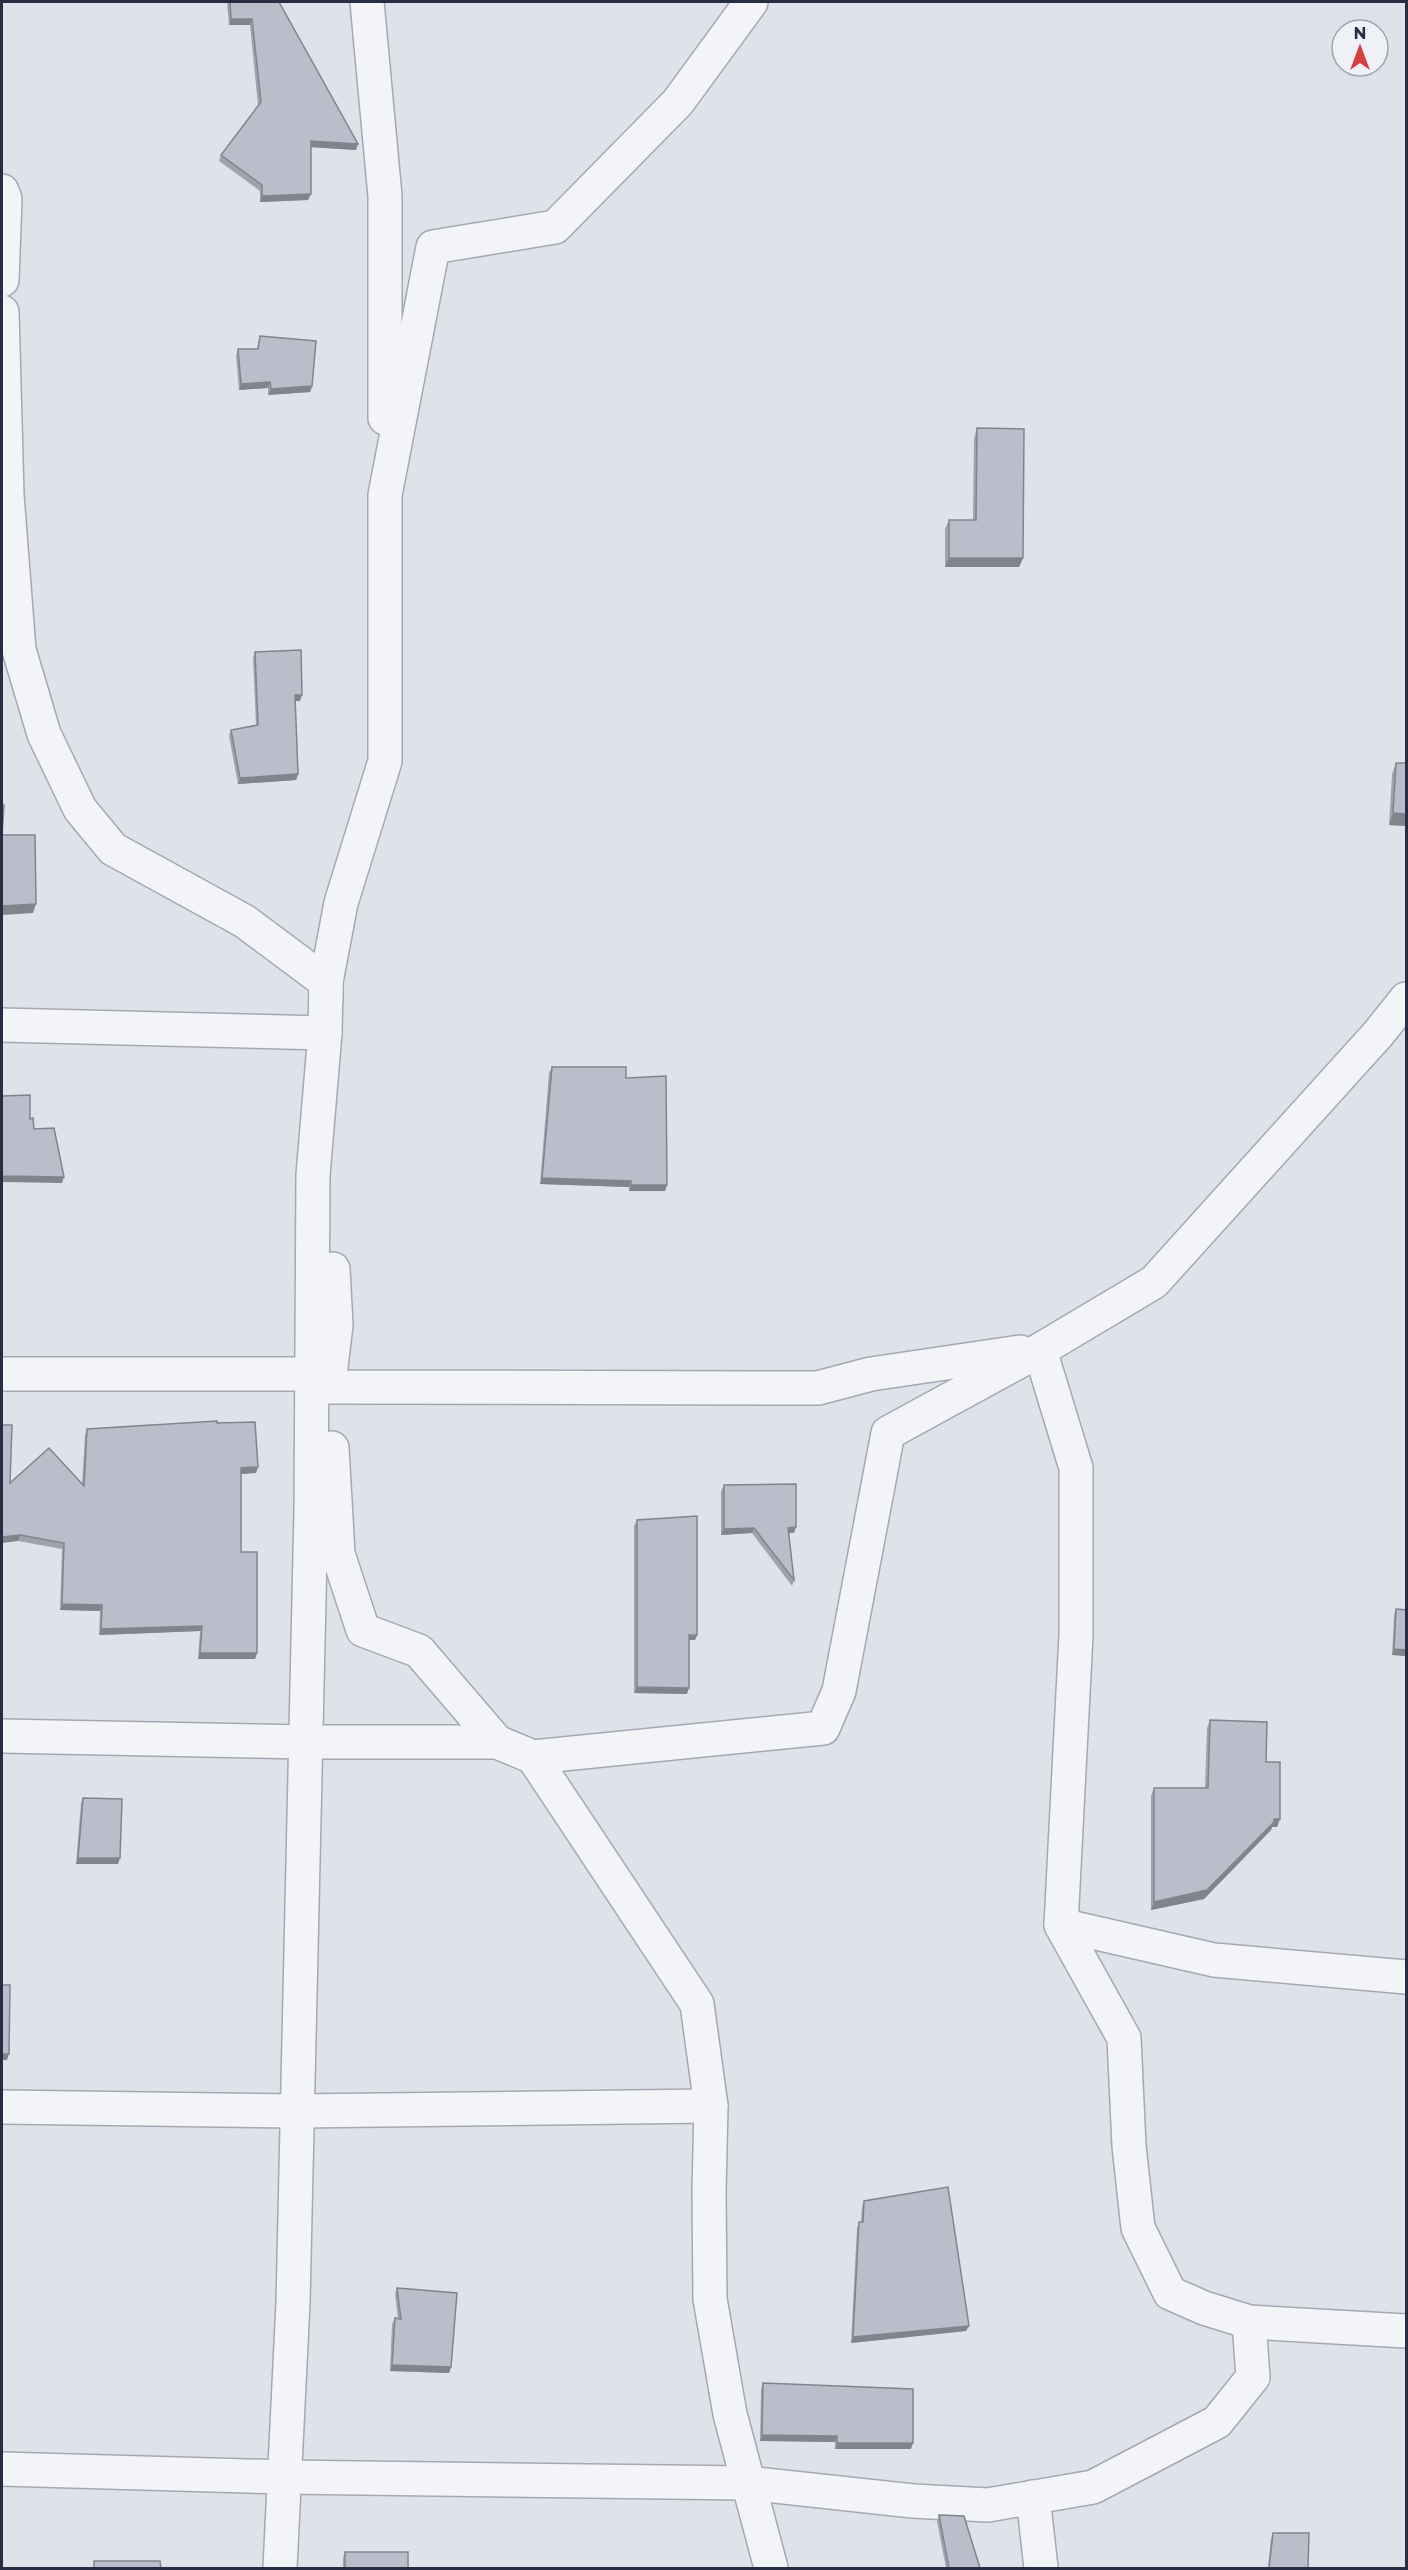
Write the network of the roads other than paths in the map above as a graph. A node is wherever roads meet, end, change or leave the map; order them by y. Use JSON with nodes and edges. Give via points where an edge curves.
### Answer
{"nodes":[{"id":1,"x":367,"y":2,"type":"edge"},
{"id":2,"x":750,"y":2,"type":"edge"},
{"id":3,"x":2,"y":191,"type":"edge"},
{"id":4,"x":2,"y":280,"type":"edge"},
{"id":5,"x":2,"y":312,"type":"edge"},
{"id":6,"x":385,"y":495,"type":"junction"},
{"id":7,"x":326,"y":982,"type":"junction"},
{"id":8,"x":1407,"y":999,"type":"edge"},
{"id":9,"x":2,"y":1025,"type":"edge"},
{"id":10,"x":325,"y":1033,"type":"junction"},
{"id":11,"x":1040,"y":1350,"type":"junction"},
{"id":12,"x":2,"y":1374,"type":"edge"},
{"id":13,"x":321,"y":1381,"type":"junction"},
{"id":14,"x":2,"y":1736,"type":"edge"},
{"id":15,"x":306,"y":1743,"type":"junction"},
{"id":16,"x":498,"y":1743,"type":"junction"},
{"id":17,"x":533,"y":1757,"type":"junction"},
{"id":18,"x":1061,"y":1925,"type":"junction"},
{"id":19,"x":1407,"y":1977,"type":"edge"},
{"id":20,"x":711,"y":2106,"type":"junction"},
{"id":21,"x":2,"y":2108,"type":"edge"},
{"id":22,"x":297,"y":2111,"type":"junction"},
{"id":23,"x":1249,"y":2322,"type":"junction"},
{"id":24,"x":1407,"y":2331,"type":"edge"},
{"id":25,"x":2,"y":2469,"type":"edge"},
{"id":26,"x":285,"y":2477,"type":"junction"},
{"id":27,"x":747,"y":2483,"type":"junction"},
{"id":28,"x":1032,"y":2497,"type":"junction"},
{"id":29,"x":280,"y":2568,"type":"edge"},
{"id":30,"x":771,"y":2568,"type":"edge"},
{"id":31,"x":1041,"y":2568,"type":"edge"}],
"edges":[{"from":1,"to":6,"type":"street","via":[[385,196]]},
{"from":2,"to":6,"type":"street","via":[[678,102],[555,227],[433,247]]},
{"from":3,"to":4,"type":"street"},
{"from":5,"to":7,"type":"street","via":[[7,495],[19,651],[44,734],[64,777],[80,809],[113,849],[244,921]]},
{"from":6,"to":7,"type":"street","via":[[385,761],[340,903]]},
{"from":7,"to":10,"type":"street"},
{"from":7,"to":13,"type":"street","via":[[336,1325]]},
{"from":8,"to":11,"type":"street","via":[[1154,1282]]},
{"from":9,"to":10,"type":"street"},
{"from":10,"to":13,"type":"street","via":[[314,1175]]},
{"from":11,"to":13,"type":"street","via":[[871,1374],[818,1388]]},
{"from":11,"to":17,"type":"street","via":[[888,1433],[839,1691],[823,1728]]},
{"from":11,"to":18,"type":"street","via":[[1076,1468],[1076,1635]]},
{"from":12,"to":13,"type":"street"},
{"from":13,"to":15,"type":"street"},
{"from":13,"to":16,"type":"street","via":[[338,1554],[363,1630],[419,1651]]},
{"from":14,"to":15,"type":"street"},
{"from":15,"to":16,"type":"street"},
{"from":15,"to":22,"type":"street"},
{"from":16,"to":17,"type":"street"},
{"from":17,"to":20,"type":"street","via":[[697,2004]]},
{"from":18,"to":19,"type":"street","via":[[1214,1960]]},
{"from":18,"to":23,"type":"street","via":[[1124,2038],[1138,2228],[1170,2293]]},
{"from":20,"to":22,"type":"street"},
{"from":20,"to":27,"type":"street","via":[[710,2300]]},
{"from":21,"to":22,"type":"street"},
{"from":22,"to":26,"type":"street"},
{"from":23,"to":24,"type":"street"},
{"from":23,"to":28,"type":"street","via":[[1253,2378],[1216,2422],[1093,2487]]},
{"from":25,"to":26,"type":"street"},
{"from":26,"to":27,"type":"street"},
{"from":26,"to":29,"type":"street"},
{"from":27,"to":28,"type":"street","via":[[988,2505]]},
{"from":27,"to":30,"type":"street"},
{"from":28,"to":31,"type":"street"}]}
